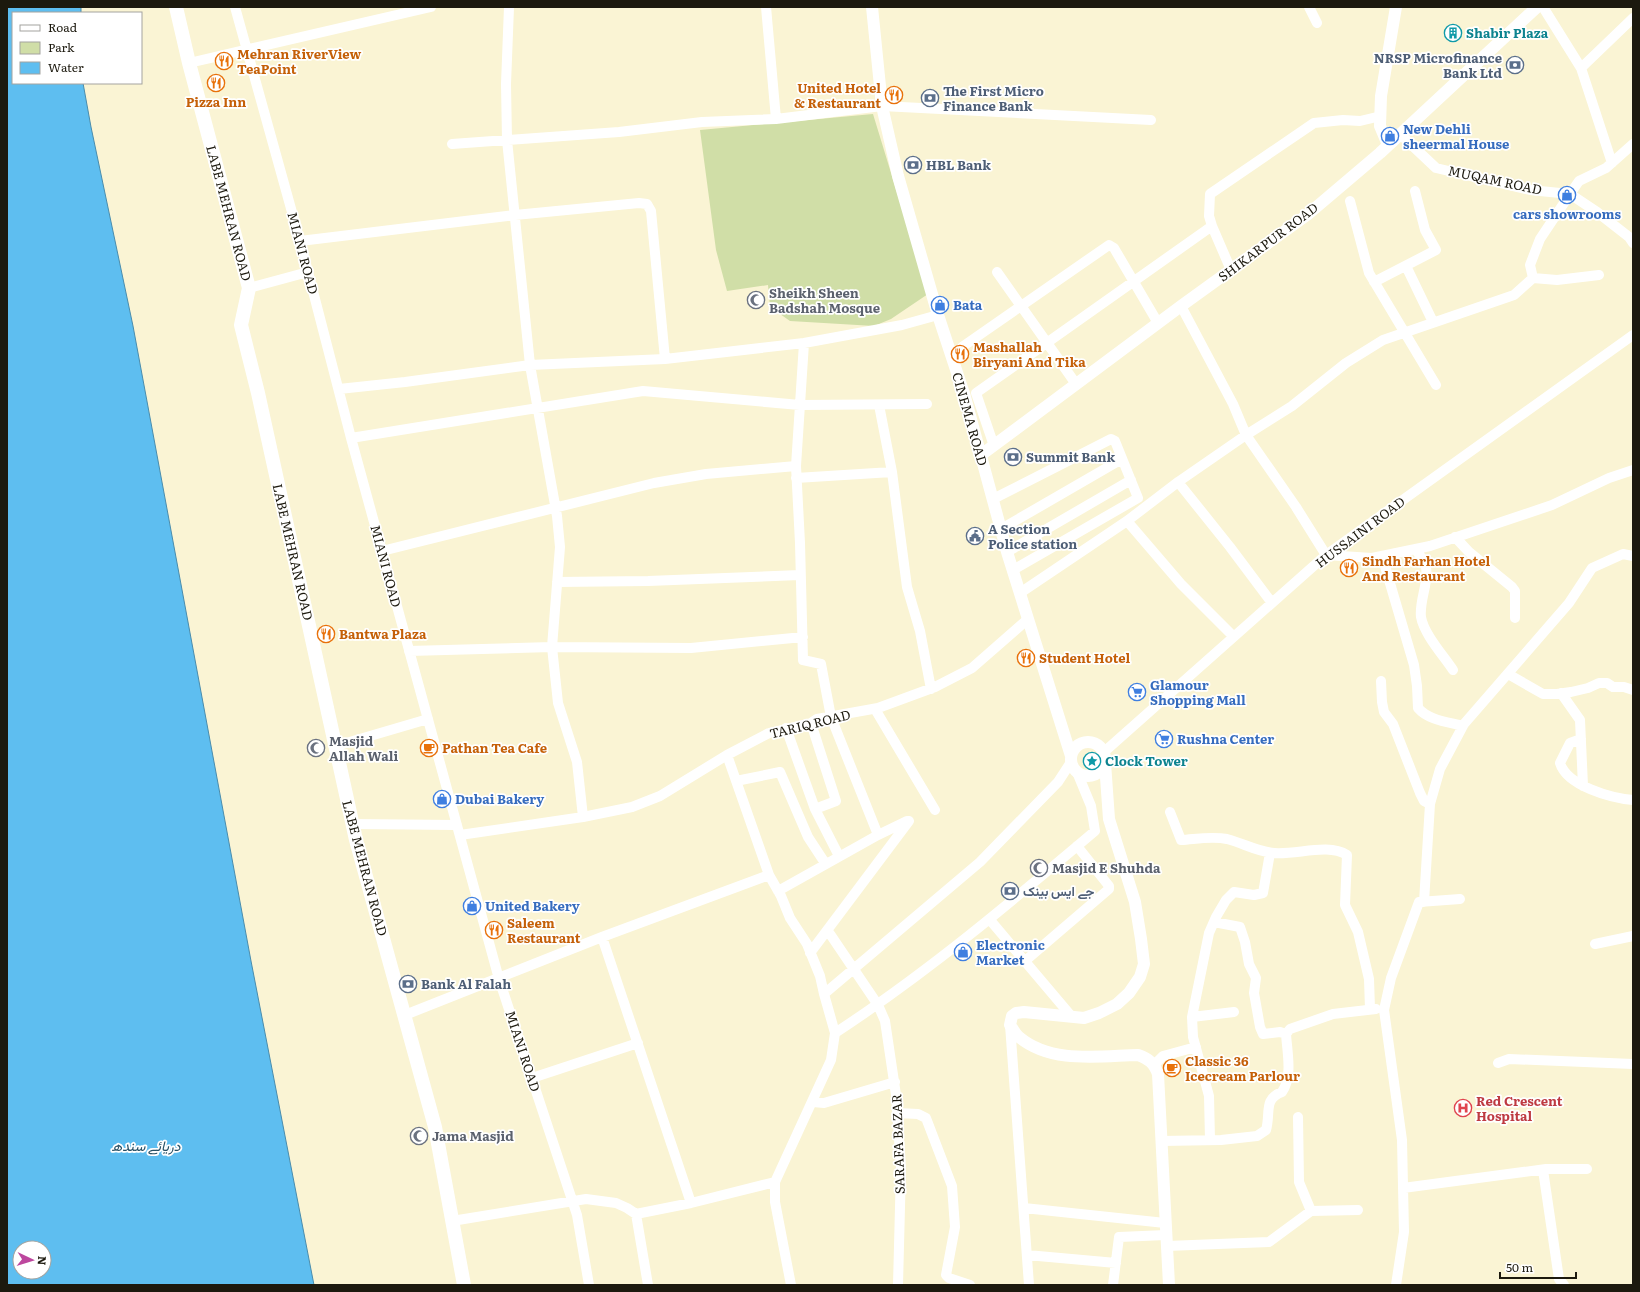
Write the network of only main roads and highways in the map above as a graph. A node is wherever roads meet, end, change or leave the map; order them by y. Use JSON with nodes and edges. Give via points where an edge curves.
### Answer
{"nodes":[{"id":1,"x":176,"y":7,"type":"edge"},
{"id":2,"x":464,"y":1285,"type":"edge"}],
"edges":[{"from":1,"to":2,"type":"main road","name":"LABE MEHRAN ROAD","via":[[249,288],[241,325],[353,824],[435,1127]]}]}
